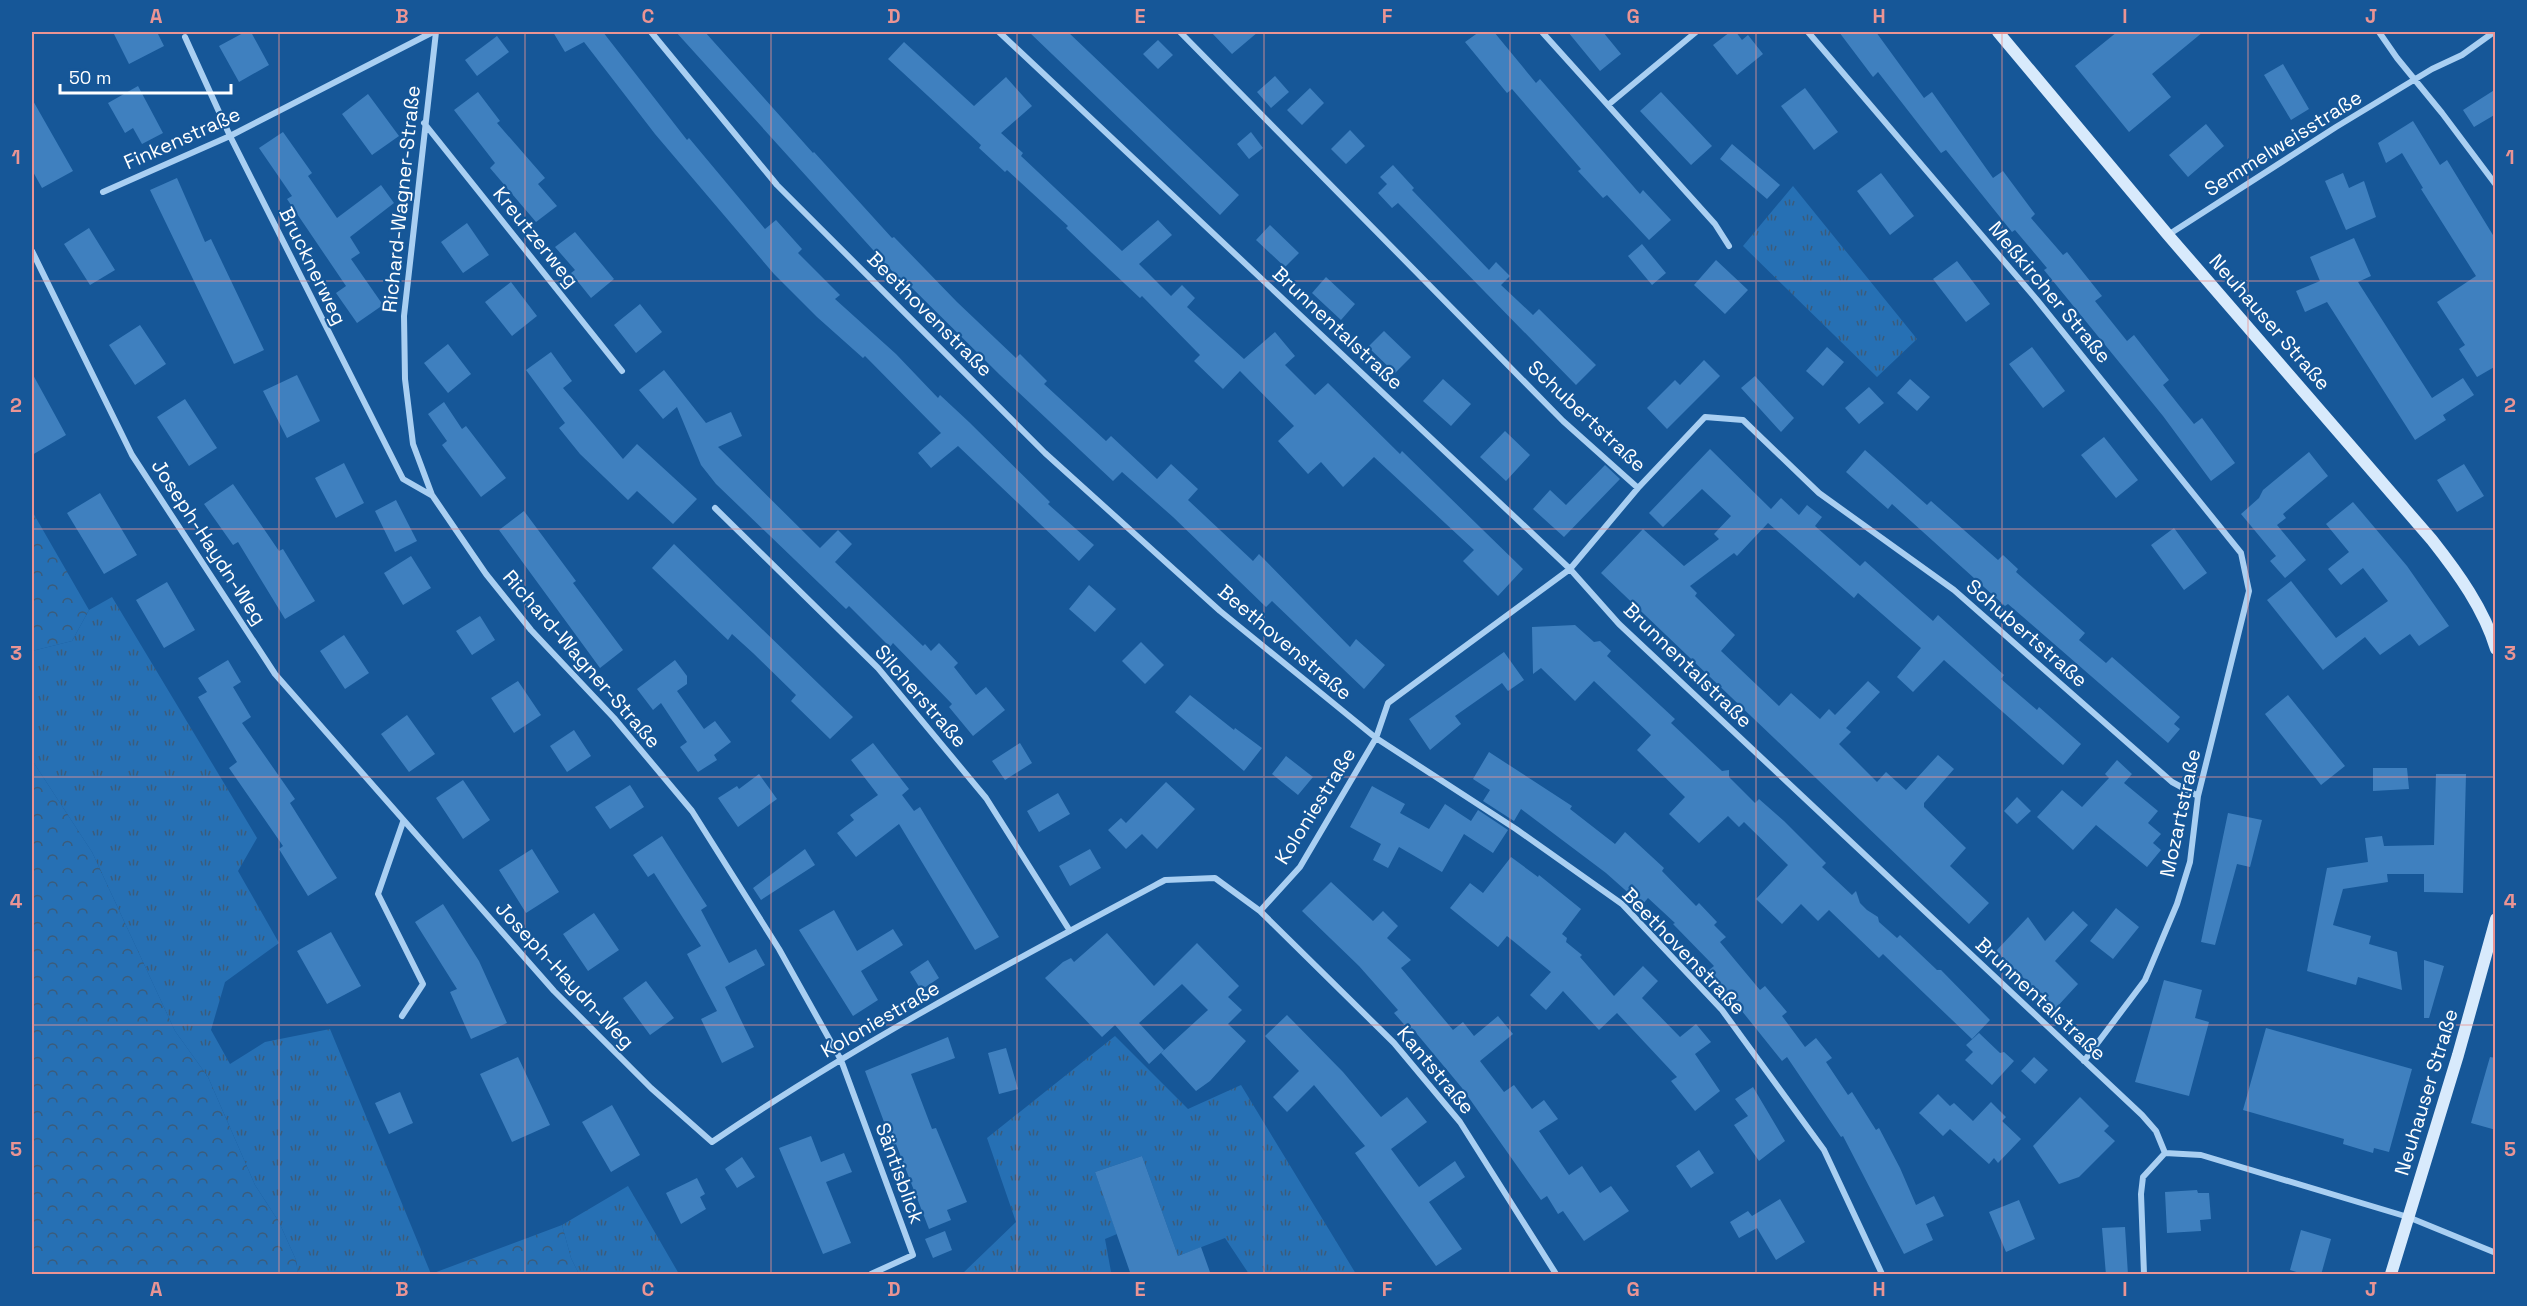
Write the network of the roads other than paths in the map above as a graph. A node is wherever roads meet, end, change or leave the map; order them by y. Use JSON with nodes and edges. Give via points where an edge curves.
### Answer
{"nodes":[{"id":1,"x":435,"y":32,"type":"edge"},
{"id":2,"x":651,"y":32,"type":"edge"},
{"id":3,"x":999,"y":32,"type":"edge"},
{"id":4,"x":1180,"y":32,"type":"edge"},
{"id":5,"x":1542,"y":32,"type":"edge"},
{"id":6,"x":1696,"y":32,"type":"edge"},
{"id":7,"x":1808,"y":32,"type":"edge"},
{"id":8,"x":1998,"y":32,"type":"edge"},
{"id":9,"x":2379,"y":32,"type":"edge"},
{"id":10,"x":2494,"y":32,"type":"edge"},
{"id":11,"x":185,"y":37,"type":"dead end"},
{"id":12,"x":2416,"y":82,"type":"junction"},
{"id":13,"x":1608,"y":105,"type":"junction"},
{"id":14,"x":424,"y":123,"type":"junction"},
{"id":15,"x":230,"y":136,"type":"junction"},
{"id":16,"x":2496,"y":185,"type":"edge"},
{"id":17,"x":103,"y":192,"type":"dead end"},
{"id":18,"x":2168,"y":234,"type":"junction"},
{"id":19,"x":1729,"y":246,"type":"dead end"},
{"id":20,"x":32,"y":251,"type":"edge"},
{"id":21,"x":622,"y":371,"type":"dead end"},
{"id":22,"x":1638,"y":488,"type":"junction"},
{"id":23,"x":432,"y":495,"type":"junction"},
{"id":24,"x":715,"y":508,"type":"dead end"},
{"id":25,"x":1570,"y":568,"type":"junction"},
{"id":26,"x":2249,"y":584,"type":"joint"},
{"id":27,"x":2496,"y":650,"type":"edge"},
{"id":28,"x":1376,"y":738,"type":"junction"},
{"id":29,"x":2198,"y":796,"type":"junction"},
{"id":30,"x":403,"y":822,"type":"junction"},
{"id":31,"x":1260,"y":911,"type":"junction"},
{"id":32,"x":2496,"y":919,"type":"edge"},
{"id":33,"x":1070,"y":931,"type":"junction"},
{"id":34,"x":402,"y":1016,"type":"dead end"},
{"id":35,"x":841,"y":1060,"type":"junction"},
{"id":36,"x":2084,"y":1062,"type":"junction"},
{"id":37,"x":712,"y":1142,"type":"joint"},
{"id":38,"x":2165,"y":1153,"type":"junction"},
{"id":39,"x":2408,"y":1217,"type":"junction"},
{"id":40,"x":2496,"y":1253,"type":"edge"},
{"id":41,"x":871,"y":1275,"type":"edge"},
{"id":42,"x":1556,"y":1275,"type":"edge"},
{"id":43,"x":1882,"y":1275,"type":"edge"},
{"id":44,"x":2144,"y":1275,"type":"edge"},
{"id":45,"x":2391,"y":1275,"type":"edge"}],
"edges":[{"from":1,"to":14,"type":"street","name":"Richard-Wagner-Straße"},
{"from":1,"to":15,"type":"street","name":"Finkenstraße"},
{"from":2,"to":28,"type":"street","name":"Beethovenstraße","via":[[777,185],[1045,453],[1220,611]]},
{"from":3,"to":25,"type":"street","name":"Brunnentalstraße"},
{"from":4,"to":22,"type":"street","name":"Schubertstraße","via":[[1563,421]]},
{"from":5,"to":13,"type":"street"},
{"from":6,"to":13,"type":"street"},
{"from":7,"to":26,"type":"street","name":"Meßkircher Straße","via":[[2037,300],[2211,514],[2241,553]]},
{"from":8,"to":18,"type":"street","name":"Neuhauser Straße"},
{"from":9,"to":12,"type":"street"},
{"from":10,"to":12,"type":"street","name":"Semmelweisstraße"},
{"from":11,"to":15,"type":"street","name":"Brucknerweg"},
{"from":12,"to":16,"type":"street"},
{"from":12,"to":18,"type":"street","name":"Semmelweisstraße","via":[[2336,127]]},
{"from":13,"to":19,"type":"street","via":[[1715,224]]},
{"from":14,"to":21,"type":"street","name":"Kreutzerweg"},
{"from":14,"to":23,"type":"street","name":"Richard-Wagner-Straße","via":[[404,316],[405,379],[413,444]]},
{"from":15,"to":17,"type":"street","name":"Finkenstraße"},
{"from":15,"to":23,"type":"street","name":"Brucknerweg","via":[[403,479]]},
{"from":18,"to":27,"type":"street","name":"Neuhauser Straße","via":[[2432,540],[2477,606]]},
{"from":20,"to":30,"type":"street","name":"Joseph-Haydn-Weg","via":[[132,455],[275,674]]},
{"from":22,"to":25,"type":"street","name":"Koloniestraße"},
{"from":22,"to":29,"type":"street","name":"Schubertstraße","via":[[1705,417],[1743,420],[1819,493],[1954,590],[2172,782]]},
{"from":23,"to":35,"type":"street","name":"Richard-Wagner-Straße","via":[[486,574],[531,630],[614,718],[692,811],[779,949]]},
{"from":24,"to":33,"type":"street","name":"Silcherstraße","via":[[878,668],[986,798]]},
{"from":25,"to":28,"type":"street","name":"Koloniestraße","via":[[1388,703]]},
{"from":25,"to":36,"type":"street","name":"Brunnentalstraße","via":[[1619,624]]},
{"from":26,"to":29,"type":"street","name":"Mozartstraße"},
{"from":28,"to":31,"type":"street","name":"Koloniestraße","via":[[1300,867]]},
{"from":28,"to":43,"type":"street","name":"Beethovenstraße","via":[[1622,904],[1722,1010],[1824,1150]]},
{"from":29,"to":36,"type":"street","name":"Mozartstraße","via":[[2190,862],[2145,980]]},
{"from":30,"to":34,"type":"street","via":[[378,894],[423,984]]},
{"from":30,"to":37,"type":"street","name":"Joseph-Haydn-Weg","via":[[554,991],[651,1088]]},
{"from":31,"to":33,"type":"street","name":"Koloniestraße","via":[[1215,878],[1165,880]]},
{"from":31,"to":42,"type":"street","name":"Kantstraße","via":[[1394,1043],[1460,1122]]},
{"from":32,"to":39,"type":"street","name":"Neuhauser Straße"},
{"from":33,"to":35,"type":"street","name":"Koloniestraße"},
{"from":35,"to":37,"type":"street","name":"Koloniestraße"},
{"from":35,"to":41,"type":"street","name":"Säntisblick","via":[[913,1255]]},
{"from":36,"to":38,"type":"street","name":"Brunnentalstraße","via":[[2142,1115],[2156,1131]]},
{"from":38,"to":39,"type":"street","via":[[2201,1155]]},
{"from":38,"to":44,"type":"street","via":[[2143,1177],[2140,1194]]},
{"from":39,"to":40,"type":"street"},
{"from":39,"to":45,"type":"street","name":"Neuhauser Straße"}]}
